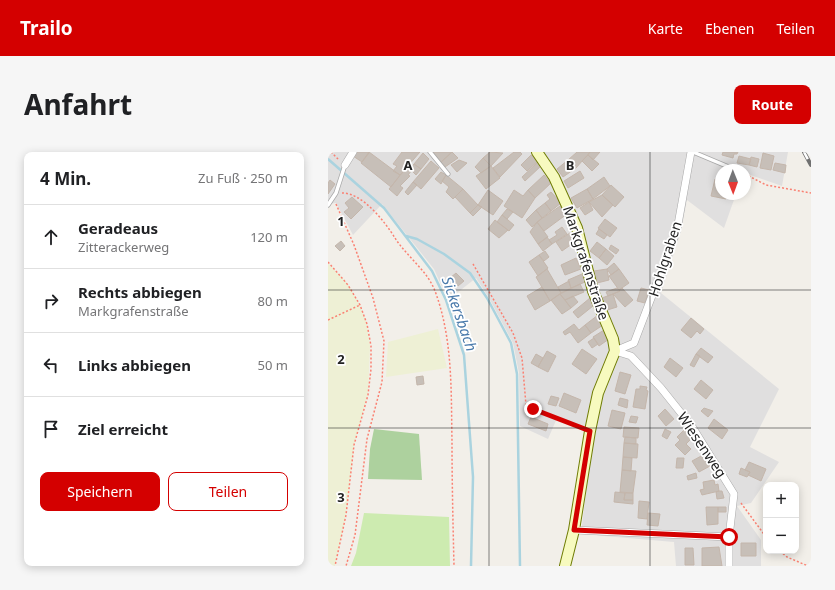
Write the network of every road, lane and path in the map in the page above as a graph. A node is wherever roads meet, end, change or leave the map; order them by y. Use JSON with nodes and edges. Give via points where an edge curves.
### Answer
{"nodes":[{"id":1,"x":330,"y":152,"type":"edge"},
{"id":2,"x":353,"y":152,"type":"edge"},
{"id":3,"x":430,"y":152,"type":"edge"},
{"id":4,"x":538,"y":152,"type":"edge"},
{"id":5,"x":692,"y":152,"type":"edge"},
{"id":6,"x":721,"y":164,"type":"edge"},
{"id":7,"x":344,"y":166,"type":"junction"},
{"id":8,"x":448,"y":174,"type":"dead end"},
{"id":9,"x":751,"y":177,"type":"edge"},
{"id":10,"x":336,"y":193,"type":"junction"},
{"id":11,"x":811,"y":193,"type":"edge"},
{"id":12,"x":332,"y":199,"type":"junction"},
{"id":13,"x":328,"y":205,"type":"edge"},
{"id":14,"x":328,"y":262,"type":"edge"},
{"id":15,"x":473,"y":264,"type":"dead end"},
{"id":16,"x":360,"y":305,"type":"junction"},
{"id":17,"x":328,"y":320,"type":"edge"},
{"id":18,"x":615,"y":351,"type":"junction"},
{"id":19,"x":590,"y":431,"type":"junction"},
{"id":20,"x":734,"y":494,"type":"junction"},
{"id":21,"x":574,"y":530,"type":"junction"},
{"id":22,"x":763,"y":533,"type":"edge"},
{"id":23,"x":729,"y":537,"type":"junction"},
{"id":24,"x":784,"y":554,"type":"edge"},
{"id":25,"x":335,"y":566,"type":"edge"},
{"id":26,"x":346,"y":566,"type":"edge"},
{"id":27,"x":454,"y":566,"type":"edge"},
{"id":28,"x":565,"y":566,"type":"edge"},
{"id":29,"x":729,"y":566,"type":"edge"},
{"id":30,"x":808,"y":566,"type":"edge"}],
"edges":[{"from":1,"to":7,"type":"path"},
{"from":2,"to":7,"type":"street"},
{"from":3,"to":8,"type":"lane"},
{"from":4,"to":18,"type":"street","name":"Markgrafenstraße","via":[[554,177],[577,228],[593,291],[613,339]]},
{"from":5,"to":6,"type":"lane"},
{"from":5,"to":18,"type":"street","name":"Hohlgraben","via":[[677,230],[658,284],[634,343]]},
{"from":7,"to":10,"type":"lane"},
{"from":9,"to":11,"type":"path","via":[[766,185]]},
{"from":10,"to":12,"type":"lane"},
{"from":10,"to":27,"type":"path","via":[[356,196],[385,223],[403,250],[427,274],[435,291],[445,325],[451,368]]},
{"from":12,"to":13,"type":"lane"},
{"from":12,"to":26,"type":"path","via":[[354,245],[373,298],[384,341],[382,382],[368,439],[355,535]]},
{"from":14,"to":16,"type":"path","via":[[348,284]]},
{"from":15,"to":19,"type":"path","via":[[513,333],[522,358],[526,405]]},
{"from":16,"to":17,"type":"path"},
{"from":16,"to":25,"type":"path","via":[[367,324],[371,369],[368,394],[354,445],[346,515]]},
{"from":18,"to":19,"type":"street","via":[[598,393]]},
{"from":18,"to":20,"type":"street","name":"Wiesenweg","via":[[631,356],[661,388],[693,428]]},
{"from":19,"to":21,"type":"street"},
{"from":20,"to":22,"type":"path"},
{"from":20,"to":23,"type":"street"},
{"from":21,"to":23,"type":"street"},
{"from":21,"to":28,"type":"street"},
{"from":23,"to":29,"type":"street"},
{"from":24,"to":30,"type":"path"}]}
